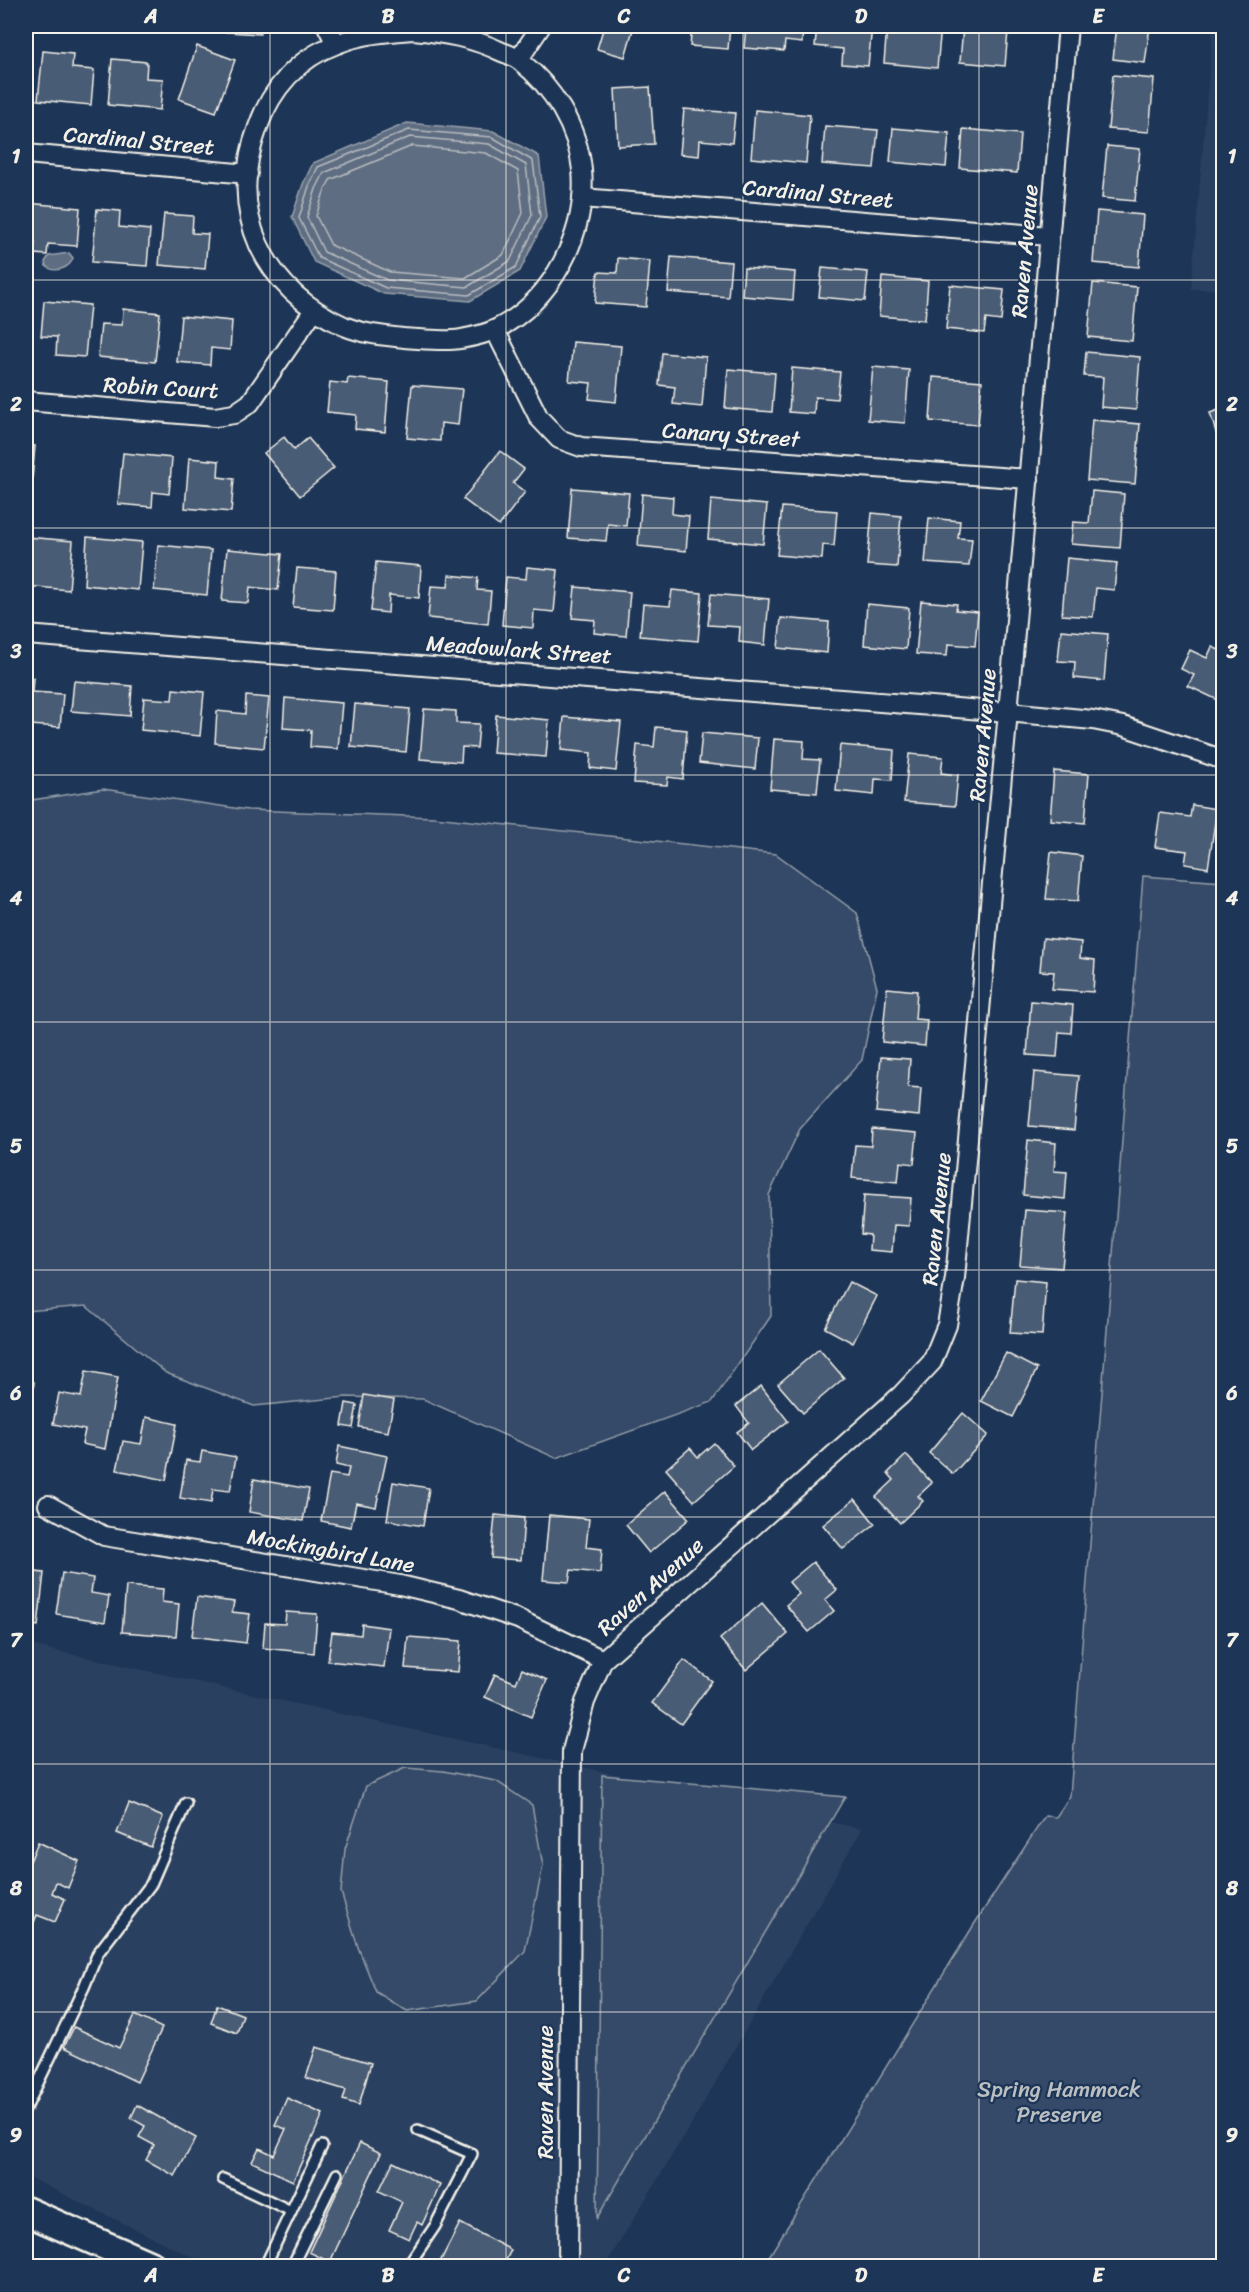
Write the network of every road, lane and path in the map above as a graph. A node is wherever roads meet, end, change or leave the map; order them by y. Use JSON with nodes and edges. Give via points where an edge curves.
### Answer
{"nodes":[{"id":1,"x":327,"y":26,"type":"edge"},
{"id":2,"x":541,"y":26,"type":"edge"},
{"id":3,"x":1068,"y":26,"type":"edge"},
{"id":4,"x":336,"y":44,"type":"junction"},
{"id":5,"x":519,"y":59,"type":"junction"},
{"id":6,"x":26,"y":154,"type":"edge"},
{"id":7,"x":248,"y":174,"type":"junction"},
{"id":8,"x":582,"y":198,"type":"junction"},
{"id":9,"x":1049,"y":236,"type":"junction"},
{"id":10,"x":314,"y":310,"type":"junction"},
{"id":11,"x":495,"y":330,"type":"junction"},
{"id":12,"x":26,"y":401,"type":"edge"},
{"id":13,"x":1029,"y":480,"type":"junction"},
{"id":14,"x":26,"y":635,"type":"edge"},
{"id":15,"x":1008,"y":711,"type":"junction"},
{"id":16,"x":1224,"y":760,"type":"edge"},
{"id":17,"x":48,"y":1505,"type":"dead end"},
{"id":18,"x":603,"y":1660,"type":"junction"},
{"id":19,"x":186,"y":1803,"type":"dead end"},
{"id":20,"x":26,"y":2108,"type":"edge"},
{"id":21,"x":418,"y":2130,"type":"dead end"},
{"id":22,"x":322,"y":2146,"type":"dead end"},
{"id":23,"x":337,"y":2174,"type":"dead end"},
{"id":24,"x":223,"y":2179,"type":"dead end"},
{"id":25,"x":26,"y":2211,"type":"edge"},
{"id":26,"x":291,"y":2211,"type":"junction"},
{"id":27,"x":152,"y":2266,"type":"edge"},
{"id":28,"x":265,"y":2266,"type":"edge"},
{"id":29,"x":306,"y":2266,"type":"edge"},
{"id":30,"x":408,"y":2266,"type":"edge"},
{"id":31,"x":568,"y":2266,"type":"edge"}],
"edges":[{"from":1,"to":4,"type":"street"},
{"from":2,"to":5,"type":"street"},
{"from":3,"to":9,"type":"street","name":"Raven Avenue"},
{"from":4,"to":5,"type":"street","via":[[376,33],[412,30],[483,42]]},
{"from":4,"to":7,"type":"street","via":[[307,60],[279,84],[251,145]]},
{"from":5,"to":8,"type":"street","via":[[547,87],[566,116],[582,170]]},
{"from":6,"to":7,"type":"street","name":"Cardinal Street"},
{"from":7,"to":10,"type":"street","via":[[247,208],[257,245],[292,293]]},
{"from":8,"to":9,"type":"street","name":"Cardinal Street"},
{"from":8,"to":11,"type":"street","via":[[574,237],[559,267],[522,312]]},
{"from":9,"to":13,"type":"street","name":"Raven Avenue"},
{"from":10,"to":11,"type":"street","via":[[346,327],[379,336],[459,339]]},
{"from":10,"to":12,"type":"street","name":"Robin Court","via":[[250,403],[234,414],[215,417]]},
{"from":11,"to":13,"type":"street","name":"Canary Street","via":[[539,418],[559,439],[581,447]]},
{"from":13,"to":15,"type":"street","name":"Raven Avenue"},
{"from":14,"to":15,"type":"street","name":"Meadowlark Street"},
{"from":15,"to":16,"type":"street","name":"Meadowlark Street","via":[[1123,726]]},
{"from":15,"to":18,"type":"street","name":"Raven Avenue","via":[[955,1278],[947,1325],[932,1362],[901,1395]]},
{"from":17,"to":18,"type":"street","name":"Mockingbird Lane","via":[[104,1536],[400,1585],[459,1599],[518,1618]]},
{"from":18,"to":31,"type":"street","name":"Raven Avenue","via":[[585,1702],[572,1752]]},
{"from":19,"to":20,"type":"lane","via":[[151,1884],[98,1953]]},
{"from":21,"to":30,"type":"lane","via":[[472,2154],[435,2226]]},
{"from":22,"to":26,"type":"lane"},
{"from":23,"to":29,"type":"lane","via":[[295,2260]]},
{"from":24,"to":26,"type":"lane"},
{"from":25,"to":27,"type":"main road"},
{"from":26,"to":28,"type":"lane"}]}
